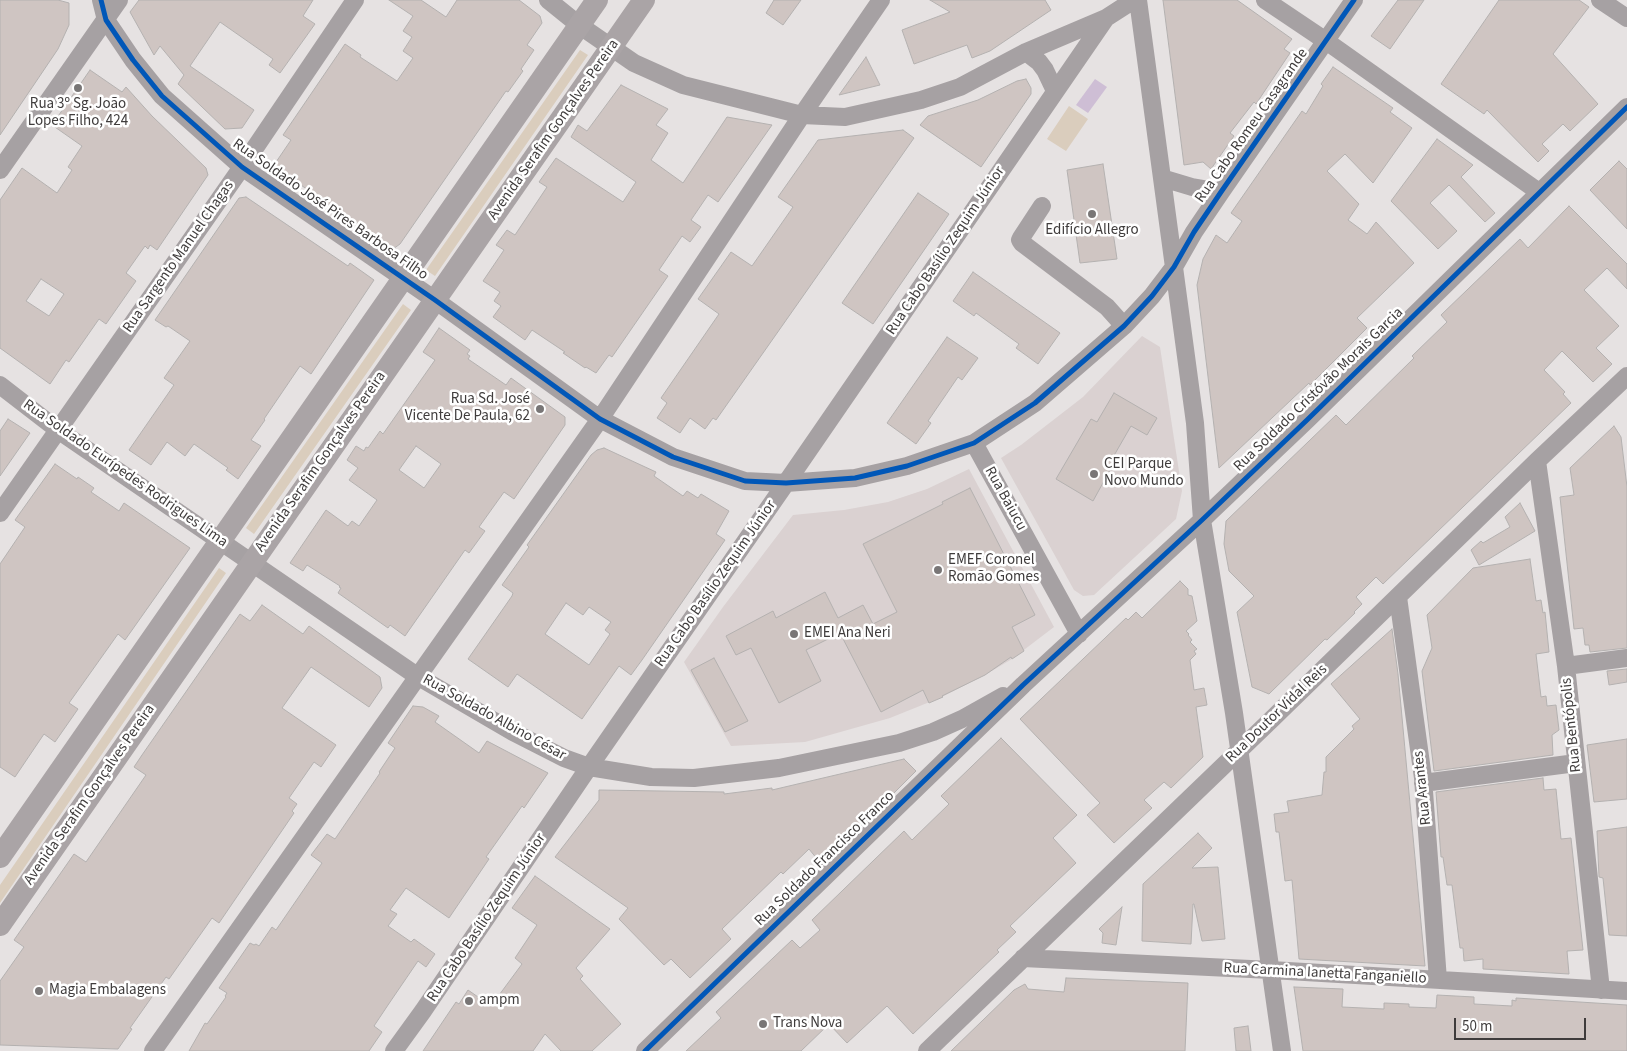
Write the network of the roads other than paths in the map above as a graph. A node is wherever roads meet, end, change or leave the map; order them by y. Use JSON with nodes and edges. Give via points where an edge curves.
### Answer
{"nodes":[{"id":1,"x":101,"y":0,"type":"edge"},
{"id":2,"x":120,"y":0,"type":"edge"},
{"id":3,"x":355,"y":0,"type":"edge"},
{"id":4,"x":548,"y":0,"type":"edge"},
{"id":5,"x":596,"y":0,"type":"edge"},
{"id":6,"x":644,"y":0,"type":"edge"},
{"id":7,"x":881,"y":0,"type":"edge"},
{"id":8,"x":1136,"y":0,"type":"edge"},
{"id":9,"x":1265,"y":0,"type":"edge"},
{"id":10,"x":1354,"y":0,"type":"edge"},
{"id":11,"x":1600,"y":0,"type":"edge"},
{"id":12,"x":1106,"y":18,"type":"junction"},
{"id":13,"x":1627,"y":18,"type":"edge"},
{"id":14,"x":106,"y":20,"type":"junction"},
{"id":15,"x":579,"y":25,"type":"junction"},
{"id":16,"x":1326,"y":41,"type":"junction"},
{"id":17,"x":611,"y":48,"type":"junction"},
{"id":18,"x":1026,"y":52,"type":"junction"},
{"id":19,"x":1055,"y":92,"type":"junction"},
{"id":20,"x":1627,"y":107,"type":"edge"},
{"id":21,"x":802,"y":115,"type":"junction"},
{"id":22,"x":242,"y":167,"type":"junction"},
{"id":23,"x":0,"y":170,"type":"edge"},
{"id":24,"x":1162,"y":178,"type":"junction"},
{"id":25,"x":1221,"y":192,"type":"junction"},
{"id":26,"x":1539,"y":192,"type":"junction"},
{"id":27,"x":1042,"y":206,"type":"dead end"},
{"id":28,"x":1174,"y":267,"type":"junction"},
{"id":29,"x":403,"y":278,"type":"junction"},
{"id":30,"x":435,"y":300,"type":"junction"},
{"id":31,"x":1124,"y":326,"type":"junction"},
{"id":32,"x":1627,"y":376,"type":"edge"},
{"id":33,"x":0,"y":385,"type":"edge"},
{"id":34,"x":600,"y":419,"type":"junction"},
{"id":35,"x":58,"y":430,"type":"junction"},
{"id":36,"x":974,"y":444,"type":"junction"},
{"id":37,"x":1538,"y":461,"type":"junction"},
{"id":38,"x":786,"y":484,"type":"junction"},
{"id":39,"x":0,"y":513,"type":"edge"},
{"id":40,"x":1202,"y":520,"type":"junction"},
{"id":41,"x":219,"y":540,"type":"junction"},
{"id":42,"x":251,"y":563,"type":"junction"},
{"id":43,"x":1398,"y":597,"type":"junction"},
{"id":44,"x":1079,"y":634,"type":"junction"},
{"id":45,"x":1627,"y":658,"type":"edge"},
{"id":46,"x":1566,"y":666,"type":"junction"},
{"id":47,"x":417,"y":676,"type":"junction"},
{"id":48,"x":1023,"y":685,"type":"junction"},
{"id":49,"x":1239,"y":751,"type":"junction"},
{"id":50,"x":1576,"y":763,"type":"junction"},
{"id":51,"x":589,"y":766,"type":"junction"},
{"id":52,"x":1423,"y":782,"type":"junction"},
{"id":53,"x":0,"y":857,"type":"edge"},
{"id":54,"x":0,"y":925,"type":"edge"},
{"id":55,"x":1023,"y":958,"type":"junction"},
{"id":56,"x":1271,"y":970,"type":"junction"},
{"id":57,"x":1438,"y":980,"type":"junction"},
{"id":58,"x":1601,"y":990,"type":"junction"},
{"id":59,"x":1627,"y":991,"type":"edge"},
{"id":60,"x":153,"y":1051,"type":"edge"},
{"id":61,"x":394,"y":1051,"type":"edge"},
{"id":62,"x":646,"y":1051,"type":"edge"},
{"id":63,"x":927,"y":1051,"type":"edge"},
{"id":64,"x":1282,"y":1051,"type":"edge"}],
"edges":[{"from":1,"to":14,"type":"street","name":"Rua Soldado José Pires Barbosa Filho"},
{"from":2,"to":14,"type":"street"},
{"from":3,"to":22,"type":"street","name":"Rua Sargento Manuel Chagas"},
{"from":4,"to":15,"type":"street"},
{"from":5,"to":15,"type":"main road"},
{"from":6,"to":17,"type":"main road","name":"Avenida Serafim Gonçalves Pereira"},
{"from":7,"to":21,"type":"street"},
{"from":8,"to":12,"type":"street"},
{"from":8,"to":24,"type":"street"},
{"from":9,"to":16,"type":"street"},
{"from":10,"to":16,"type":"street","name":"Rua Cabo Romeu Casagrande"},
{"from":11,"to":13,"type":"street"},
{"from":12,"to":18,"type":"street"},
{"from":12,"to":19,"type":"street","name":"Rua Cabo Basílio Zequim Júnior"},
{"from":14,"to":22,"type":"street","name":"Rua Soldado José Pires Barbosa Filho","via":[[162,96]]},
{"from":14,"to":23,"type":"street"},
{"from":15,"to":17,"type":"street"},
{"from":15,"to":29,"type":"main road"},
{"from":16,"to":25,"type":"street","name":"Rua Cabo Romeu Casagrande"},
{"from":16,"to":26,"type":"street"},
{"from":17,"to":21,"type":"street","via":[[634,63],[683,85]]},
{"from":17,"to":30,"type":"main road","name":"Avenida Serafim Gonçalves Pereira"},
{"from":18,"to":19,"type":"street","via":[[1045,70]]},
{"from":18,"to":21,"type":"street","via":[[960,87],[921,100],[845,117]]},
{"from":19,"to":38,"type":"street","name":"Rua Cabo Basílio Zequim Júnior"},
{"from":20,"to":26,"type":"street","name":"Rua Soldado Cristóvão Morais Garcia"},
{"from":21,"to":34,"type":"street"},
{"from":22,"to":29,"type":"street","name":"Rua Soldado José Pires Barbosa Filho"},
{"from":22,"to":35,"type":"street","name":"Rua Sargento Manuel Chagas"},
{"from":24,"to":25,"type":"street","name":"Rua Cabo Romeu Casagrande"},
{"from":24,"to":28,"type":"street"},
{"from":25,"to":28,"type":"street","name":"Rua Cabo Romeu Casagrande"},
{"from":26,"to":40,"type":"street","name":"Rua Soldado Cristóvão Morais Garcia"},
{"from":27,"to":31,"type":"street","via":[[1021,238],[1022,243],[1107,308]]},
{"from":28,"to":31,"type":"street","name":"Rua Cabo Romeu Casagrande"},
{"from":28,"to":40,"type":"street","via":[[1195,424]]},
{"from":29,"to":30,"type":"street","name":"Rua Soldado José Pires Barbosa Filho"},
{"from":29,"to":41,"type":"main road"},
{"from":30,"to":34,"type":"street","name":"Rua Soldado José Pires Barbosa Filho"},
{"from":30,"to":42,"type":"main road","name":"Avenida Serafim Gonçalves Pereira"},
{"from":31,"to":36,"type":"street","name":"Rua Cabo Romeu Casagrande","via":[[1035,402]]},
{"from":32,"to":37,"type":"street","name":"Rua Doutor Vidal Reis"},
{"from":33,"to":35,"type":"street","name":"Rua Soldado Eurípedes Rodrigues Lima"},
{"from":34,"to":38,"type":"street","name":"Rua Soldado José Pires Barbosa Filho","via":[[673,457],[745,481]]},
{"from":34,"to":47,"type":"street"},
{"from":35,"to":39,"type":"street","name":"Rua Sargento Manuel Chagas"},
{"from":35,"to":41,"type":"street","name":"Rua Soldado Eurípedes Rodrigues Lima"},
{"from":36,"to":38,"type":"street","name":"Rua Cabo Romeu Casagrande","via":[[907,466],[855,478]]},
{"from":36,"to":44,"type":"street","name":"Rua Baiucu"},
{"from":37,"to":43,"type":"street","name":"Rua Doutor Vidal Reis"},
{"from":37,"to":46,"type":"street","name":"Rua Bentópolis"},
{"from":38,"to":51,"type":"street","name":"Rua Cabo Basílio Zequim Júnior"},
{"from":40,"to":44,"type":"street","name":"Rua Soldado Cristóvão Morais Garcia"},
{"from":40,"to":49,"type":"street"},
{"from":41,"to":42,"type":"street","name":"Rua Soldado Eurípedes Rodrigues Lima"},
{"from":41,"to":53,"type":"main road"},
{"from":42,"to":47,"type":"street","name":"Rua Soldado Albino César"},
{"from":42,"to":54,"type":"main road","name":"Avenida Serafim Gonçalves Pereira"},
{"from":43,"to":49,"type":"street","name":"Rua Doutor Vidal Reis"},
{"from":43,"to":52,"type":"street","name":"Rua Arantes"},
{"from":44,"to":48,"type":"street","name":"Rua Soldado Cristóvão Morais Garcia"},
{"from":45,"to":46,"type":"street"},
{"from":46,"to":50,"type":"street","name":"Rua Bentópolis"},
{"from":47,"to":51,"type":"street","name":"Rua Soldado Albino César","via":[[513,732],[564,758]]},
{"from":47,"to":60,"type":"street"},
{"from":48,"to":51,"type":"street","name":"Rua Soldado Albino César","via":[[934,732],[778,768],[694,778],[651,777]]},
{"from":48,"to":62,"type":"street","name":"Rua Soldado Francisco Franco"},
{"from":49,"to":55,"type":"street","name":"Rua Doutor Vidal Reis"},
{"from":49,"to":56,"type":"street"},
{"from":50,"to":52,"type":"street"},
{"from":50,"to":58,"type":"street","name":"Rua Bentópolis"},
{"from":51,"to":61,"type":"street","name":"Rua Cabo Basílio Zequim Júnior"},
{"from":52,"to":57,"type":"street","name":"Rua Arantes"},
{"from":55,"to":56,"type":"street","name":"Rua Carmina Ianetta Fanganiello"},
{"from":55,"to":63,"type":"street","name":"Rua Doutor Vidal Reis"},
{"from":56,"to":57,"type":"street","name":"Rua Carmina Ianetta Fanganiello"},
{"from":56,"to":64,"type":"street"},
{"from":57,"to":58,"type":"street","name":"Rua Carmina Ianetta Fanganiello"},
{"from":58,"to":59,"type":"street","name":"Rua Carmina Ianetta Fanganiello"}]}
